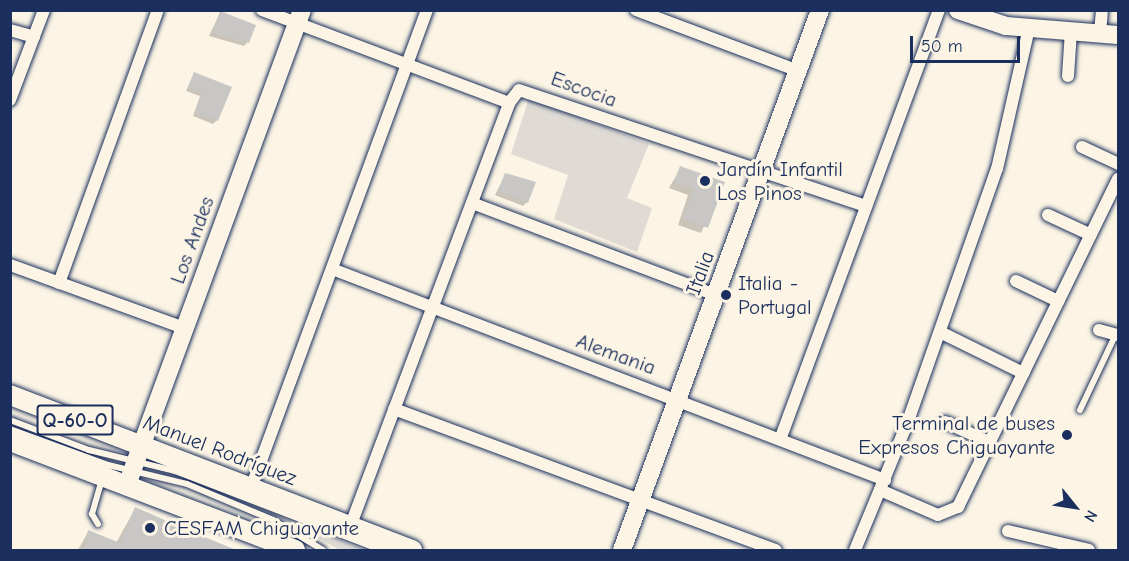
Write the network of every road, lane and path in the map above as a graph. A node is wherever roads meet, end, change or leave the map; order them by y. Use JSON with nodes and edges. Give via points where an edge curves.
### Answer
{"nodes":[{"id":1,"x":44,"y":10,"type":"edge"},
{"id":2,"x":158,"y":10,"type":"edge"},
{"id":3,"x":262,"y":10,"type":"edge"},
{"id":4,"x":427,"y":10,"type":"edge"},
{"id":5,"x":636,"y":10,"type":"edge"},
{"id":6,"x":820,"y":10,"type":"edge"},
{"id":7,"x":939,"y":10,"type":"edge"},
{"id":8,"x":958,"y":10,"type":"edge"},
{"id":9,"x":1102,"y":10,"type":"edge"},
{"id":10,"x":299,"y":17,"type":"edge"},
{"id":11,"x":1029,"y":28,"type":"junction"},
{"id":12,"x":10,"y":30,"type":"edge"},
{"id":13,"x":1071,"y":31,"type":"junction"},
{"id":14,"x":1100,"y":33,"type":"junction"},
{"id":15,"x":1119,"y":35,"type":"edge"},
{"id":16,"x":34,"y":37,"type":"junction"},
{"id":17,"x":407,"y":65,"type":"junction"},
{"id":18,"x":798,"y":71,"type":"junction"},
{"id":19,"x":1068,"y":76,"type":"dead end"},
{"id":20,"x":10,"y":100,"type":"edge"},
{"id":21,"x":509,"y":103,"type":"junction"},
{"id":22,"x":1082,"y":147,"type":"dead end"},
{"id":23,"x":1119,"y":164,"type":"edge"},
{"id":24,"x":760,"y":174,"type":"junction"},
{"id":25,"x":1119,"y":179,"type":"edge"},
{"id":26,"x":472,"y":203,"type":"junction"},
{"id":27,"x":866,"y":206,"type":"junction"},
{"id":28,"x":1048,"y":215,"type":"dead end"},
{"id":29,"x":1091,"y":235,"type":"junction"},
{"id":30,"x":10,"y":265,"type":"edge"},
{"id":31,"x":332,"y":269,"type":"junction"},
{"id":32,"x":1016,"y":281,"type":"dead end"},
{"id":33,"x":59,"y":283,"type":"junction"},
{"id":34,"x":716,"y":295,"type":"junction"},
{"id":35,"x":1058,"y":301,"type":"junction"},
{"id":36,"x":433,"y":307,"type":"junction"},
{"id":37,"x":184,"y":328,"type":"junction"},
{"id":38,"x":1099,"y":330,"type":"dead end"},
{"id":39,"x":940,"y":332,"type":"junction"},
{"id":40,"x":1117,"y":335,"type":"edge"},
{"id":41,"x":1023,"y":373,"type":"junction"},
{"id":42,"x":10,"y":394,"type":"edge"},
{"id":43,"x":678,"y":398,"type":"junction"},
{"id":44,"x":394,"y":409,"type":"junction"},
{"id":45,"x":1080,"y":410,"type":"dead end"},
{"id":46,"x":10,"y":420,"type":"edge"},
{"id":47,"x":945,"y":422,"type":"dead end"},
{"id":48,"x":10,"y":429,"type":"edge"},
{"id":49,"x":781,"y":437,"type":"junction"},
{"id":50,"x":10,"y":441,"type":"edge"},
{"id":51,"x":989,"y":442,"type":"junction"},
{"id":52,"x":133,"y":465,"type":"junction"},
{"id":53,"x":104,"y":476,"type":"junction"},
{"id":54,"x":882,"y":485,"type":"junction"},
{"id":55,"x":251,"y":488,"type":"junction"},
{"id":56,"x":640,"y":500,"type":"junction"},
{"id":57,"x":98,"y":524,"type":"dead end"},
{"id":58,"x":351,"y":526,"type":"junction"},
{"id":59,"x":1008,"y":531,"type":"dead end"},
{"id":60,"x":295,"y":550,"type":"edge"},
{"id":61,"x":323,"y":550,"type":"edge"},
{"id":62,"x":381,"y":550,"type":"edge"},
{"id":63,"x":412,"y":550,"type":"edge"},
{"id":64,"x":622,"y":550,"type":"edge"},
{"id":65,"x":776,"y":550,"type":"edge"},
{"id":66,"x":855,"y":550,"type":"edge"},
{"id":67,"x":1089,"y":550,"type":"edge"}],
"edges":[{"from":1,"to":16,"type":"street"},
{"from":2,"to":33,"type":"street"},
{"from":3,"to":10,"type":"street"},
{"from":4,"to":17,"type":"street"},
{"from":5,"to":18,"type":"street"},
{"from":6,"to":18,"type":"street","name":"Italia"},
{"from":7,"to":27,"type":"street"},
{"from":8,"to":11,"type":"street","via":[[994,23]]},
{"from":9,"to":14,"type":"street"},
{"from":10,"to":17,"type":"street"},
{"from":10,"to":37,"type":"street","name":"Los Andes"},
{"from":11,"to":13,"type":"street"},
{"from":11,"to":39,"type":"street","via":[[1005,145]]},
{"from":12,"to":16,"type":"street"},
{"from":13,"to":14,"type":"street"},
{"from":13,"to":19,"type":"street"},
{"from":14,"to":15,"type":"street"},
{"from":16,"to":20,"type":"street"},
{"from":17,"to":21,"type":"street"},
{"from":17,"to":31,"type":"street"},
{"from":18,"to":24,"type":"street","name":"Italia"},
{"from":21,"to":24,"type":"street","name":"Escocia","via":[[519,90],[530,89]]},
{"from":21,"to":26,"type":"street"},
{"from":22,"to":23,"type":"street"},
{"from":24,"to":27,"type":"street","name":"Escocia"},
{"from":24,"to":34,"type":"street","name":"Italia"},
{"from":25,"to":29,"type":"street"},
{"from":26,"to":34,"type":"street"},
{"from":26,"to":36,"type":"street"},
{"from":27,"to":49,"type":"street"},
{"from":28,"to":29,"type":"street"},
{"from":29,"to":35,"type":"street"},
{"from":30,"to":33,"type":"street"},
{"from":31,"to":36,"type":"street","name":"Alemania"},
{"from":31,"to":55,"type":"street"},
{"from":32,"to":35,"type":"street"},
{"from":33,"to":37,"type":"street"},
{"from":34,"to":43,"type":"street","name":"Italia"},
{"from":35,"to":41,"type":"street"},
{"from":36,"to":43,"type":"street","name":"Alemania"},
{"from":36,"to":44,"type":"street"},
{"from":37,"to":52,"type":"street","name":"Los Andes"},
{"from":38,"to":40,"type":"street"},
{"from":39,"to":41,"type":"street"},
{"from":39,"to":54,"type":"street"},
{"from":40,"to":45,"type":"lane"},
{"from":41,"to":51,"type":"street"},
{"from":42,"to":52,"type":"main road","name":"Manuel Rodríguez","number":"Q-60-O"},
{"from":43,"to":49,"type":"street","name":"Alemania"},
{"from":43,"to":56,"type":"street","name":"Italia"},
{"from":44,"to":56,"type":"street"},
{"from":44,"to":58,"type":"street"},
{"from":46,"to":52,"type":"lane"},
{"from":47,"to":51,"type":"street"},
{"from":48,"to":52,"type":"lane"},
{"from":49,"to":54,"type":"street","name":"Alemania"},
{"from":50,"to":53,"type":"main road","name":"Manuel Rodríguez","number":"Q-60-O"},
{"from":51,"to":54,"type":"street","name":"Alemania","via":[[950,514],[938,515]]},
{"from":52,"to":53,"type":"main road","name":"Manuel Rodríguez","number":"Q-60-O"},
{"from":52,"to":55,"type":"main road","name":"Manuel Rodríguez","number":"Q-60-O"},
{"from":52,"to":60,"type":"main road","name":"Manuel Rodríguez","number":"Q-60-O"},
{"from":52,"to":61,"type":"lane","via":[[252,510]]},
{"from":52,"to":62,"type":"lane"},
{"from":53,"to":57,"type":"lane","via":[[92,514]]},
{"from":54,"to":66,"type":"street"},
{"from":55,"to":58,"type":"main road","name":"Manuel Rodríguez","number":"Q-60-O"},
{"from":56,"to":64,"type":"street","name":"Italia"},
{"from":56,"to":65,"type":"street"},
{"from":58,"to":63,"type":"main road","name":"Manuel Rodríguez","number":"Q-60-O"},
{"from":59,"to":67,"type":"street"}]}
